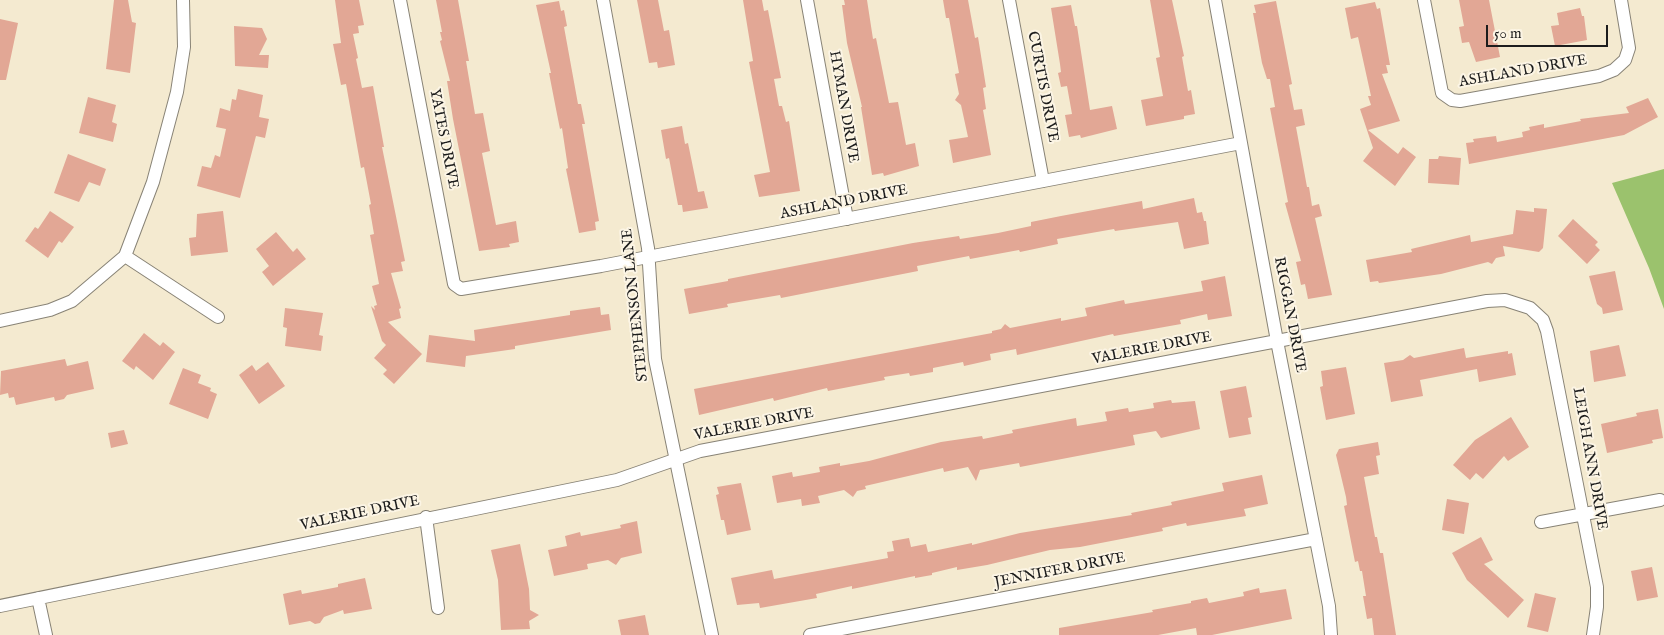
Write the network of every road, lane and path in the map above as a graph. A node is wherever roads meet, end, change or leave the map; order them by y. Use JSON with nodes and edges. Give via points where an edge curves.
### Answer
{"nodes":[{"id":1,"x":183,"y":0,"type":"edge"},
{"id":2,"x":400,"y":0,"type":"edge"},
{"id":3,"x":604,"y":0,"type":"edge"},
{"id":4,"x":808,"y":0,"type":"edge"},
{"id":5,"x":1009,"y":0,"type":"edge"},
{"id":6,"x":1215,"y":0,"type":"edge"},
{"id":7,"x":1424,"y":0,"type":"edge"},
{"id":8,"x":1621,"y":0,"type":"edge"},
{"id":9,"x":1240,"y":143,"type":"junction"},
{"id":10,"x":1043,"y":181,"type":"junction"},
{"id":11,"x":847,"y":219,"type":"junction"},
{"id":12,"x":125,"y":256,"type":"junction"},
{"id":13,"x":649,"y":256,"type":"junction"},
{"id":14,"x":454,"y":284,"type":"joint"},
{"id":15,"x":1520,"y":302,"type":"joint"},
{"id":16,"x":218,"y":317,"type":"dead end"},
{"id":17,"x":0,"y":321,"type":"edge"},
{"id":18,"x":1276,"y":341,"type":"junction"},
{"id":19,"x":676,"y":460,"type":"junction"},
{"id":20,"x":1660,"y":500,"type":"dead end"},
{"id":21,"x":1582,"y":515,"type":"junction"},
{"id":22,"x":426,"y":517,"type":"junction"},
{"id":23,"x":1541,"y":522,"type":"dead end"},
{"id":24,"x":1316,"y":539,"type":"junction"},
{"id":25,"x":38,"y":598,"type":"junction"},
{"id":26,"x":0,"y":606,"type":"edge"},
{"id":27,"x":438,"y":608,"type":"dead end"},
{"id":28,"x":46,"y":635,"type":"edge"},
{"id":29,"x":712,"y":635,"type":"edge"},
{"id":30,"x":810,"y":635,"type":"edge"},
{"id":31,"x":1331,"y":635,"type":"edge"},
{"id":32,"x":1593,"y":635,"type":"edge"}],
"edges":[{"from":1,"to":12,"type":"street","via":[[184,47],[177,92],[153,182]]},
{"from":2,"to":14,"type":"street","name":"YATES DRIVE"},
{"from":3,"to":13,"type":"street","name":"STEPHENSON LANE"},
{"from":4,"to":11,"type":"street","name":"HYMAN DRIVE"},
{"from":5,"to":10,"type":"street","name":"CURTIS DRIVE"},
{"from":6,"to":9,"type":"street","name":"RIGGAN DRIVE"},
{"from":7,"to":8,"type":"street","name":"ASHLAND DRIVE","via":[[1442,93],[1460,101],[1599,76],[1614,70],[1625,60],[1629,48]]},
{"from":9,"to":10,"type":"street","name":"ASHLAND DRIVE"},
{"from":9,"to":18,"type":"street","name":"RIGGAN DRIVE"},
{"from":10,"to":11,"type":"street","name":"ASHLAND DRIVE"},
{"from":11,"to":13,"type":"street","name":"ASHLAND DRIVE"},
{"from":12,"to":16,"type":"street"},
{"from":12,"to":17,"type":"street","via":[[72,302]]},
{"from":13,"to":14,"type":"street","name":"ASHLAND DRIVE","via":[[478,288],[461,289]]},
{"from":13,"to":19,"type":"street","name":"STEPHENSON LANE","via":[[655,359]]},
{"from":15,"to":18,"type":"street","name":"VALERIE DRIVE","via":[[1487,301]]},
{"from":15,"to":21,"type":"street","name":"LEIGH ANN DRIVE","via":[[1538,314],[1547,331]]},
{"from":18,"to":19,"type":"street","name":"VALERIE DRIVE","via":[[700,451]]},
{"from":18,"to":24,"type":"street","name":"RIGGAN DRIVE"},
{"from":19,"to":22,"type":"street","name":"VALERIE DRIVE","via":[[617,480]]},
{"from":19,"to":29,"type":"street","name":"STEPHENSON LANE"},
{"from":20,"to":21,"type":"street"},
{"from":21,"to":23,"type":"street"},
{"from":21,"to":32,"type":"street","name":"LEIGH ANN DRIVE","via":[[1596,586]]},
{"from":22,"to":25,"type":"street","name":"VALERIE DRIVE"},
{"from":22,"to":27,"type":"street"},
{"from":24,"to":30,"type":"street","name":"JENNIFER DRIVE"},
{"from":24,"to":31,"type":"street","name":"RIGGAN DRIVE","via":[[1329,606]]},
{"from":25,"to":26,"type":"street","name":"VALERIE DRIVE"},
{"from":25,"to":28,"type":"street"}]}
